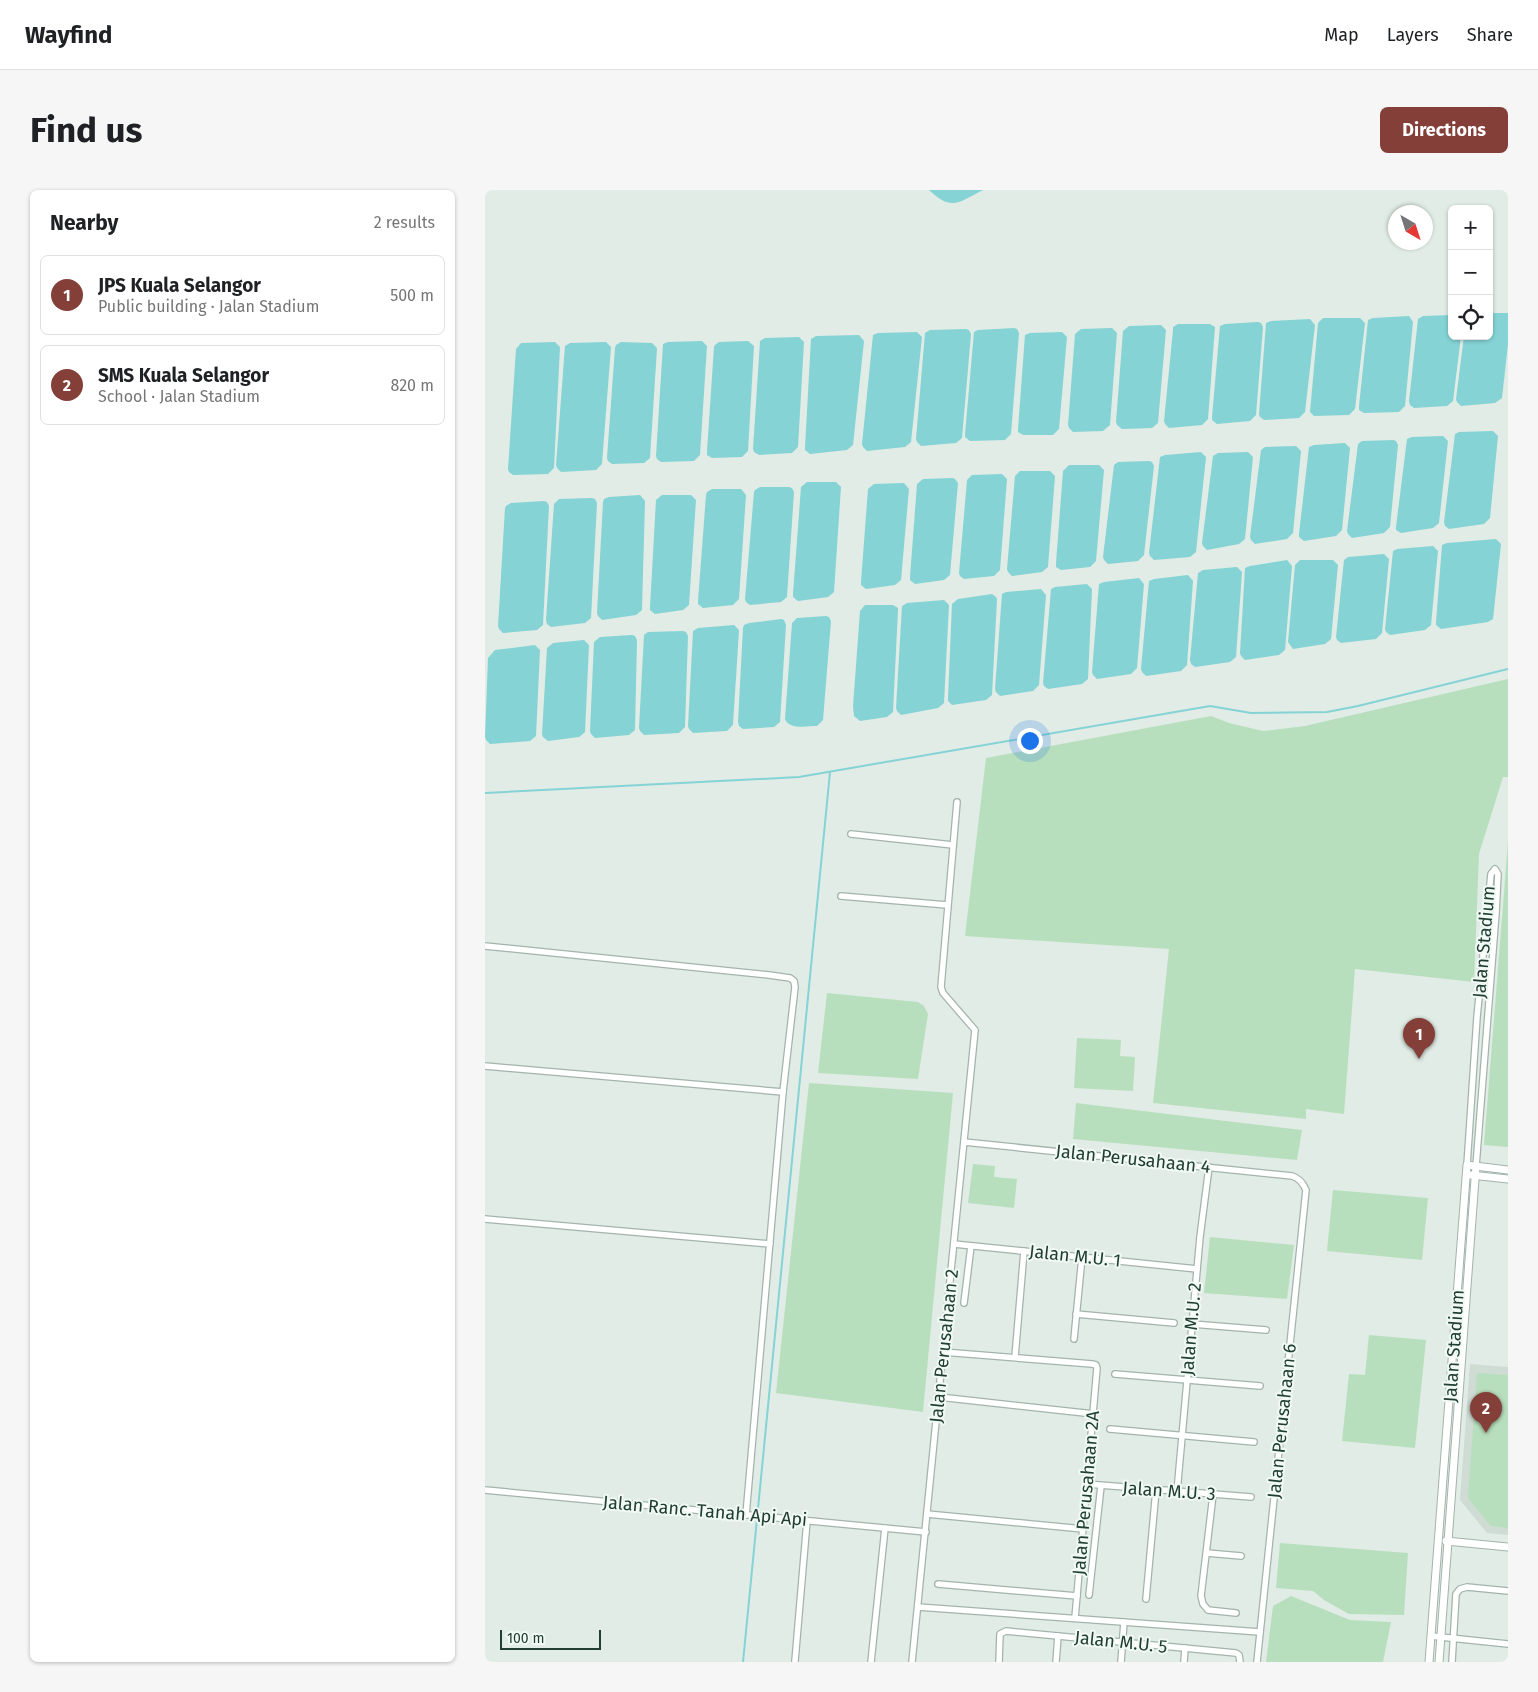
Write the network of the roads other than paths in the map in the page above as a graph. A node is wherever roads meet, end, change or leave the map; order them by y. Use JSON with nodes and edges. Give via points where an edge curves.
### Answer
{"nodes":[{"id":1,"x":957,"y":802,"type":"dead end"},
{"id":2,"x":851,"y":834,"type":"dead end"},
{"id":3,"x":953,"y":845,"type":"junction"},
{"id":4,"x":841,"y":896,"type":"dead end"},
{"id":5,"x":947,"y":905,"type":"junction"},
{"id":6,"x":485,"y":946,"type":"edge"},
{"id":7,"x":485,"y":1066,"type":"edge"},
{"id":8,"x":783,"y":1092,"type":"junction"},
{"id":9,"x":964,"y":1142,"type":"junction"},
{"id":10,"x":1467,"y":1165,"type":"junction"},
{"id":11,"x":1476,"y":1166,"type":"junction"},
{"id":12,"x":1209,"y":1167,"type":"junction"},
{"id":13,"x":1508,"y":1170,"type":"edge"},
{"id":14,"x":1467,"y":1175,"type":"junction"},
{"id":15,"x":1475,"y":1176,"type":"junction"},
{"id":16,"x":1508,"y":1179,"type":"edge"},
{"id":17,"x":1301,"y":1182,"type":"joint"},
{"id":18,"x":485,"y":1219,"type":"edge"},
{"id":19,"x":770,"y":1244,"type":"junction"},
{"id":20,"x":954,"y":1244,"type":"junction"},
{"id":21,"x":971,"y":1246,"type":"junction"},
{"id":22,"x":1024,"y":1251,"type":"junction"},
{"id":23,"x":1082,"y":1257,"type":"junction"},
{"id":24,"x":1197,"y":1269,"type":"junction"},
{"id":25,"x":964,"y":1303,"type":"dead end"},
{"id":26,"x":1076,"y":1314,"type":"junction"},
{"id":27,"x":1174,"y":1323,"type":"dead end"},
{"id":28,"x":1192,"y":1324,"type":"junction"},
{"id":29,"x":1266,"y":1330,"type":"dead end"},
{"id":30,"x":1074,"y":1340,"type":"dead end"},
{"id":31,"x":943,"y":1352,"type":"junction"},
{"id":32,"x":1015,"y":1357,"type":"junction"},
{"id":33,"x":1115,"y":1374,"type":"dead end"},
{"id":34,"x":1187,"y":1380,"type":"junction"},
{"id":35,"x":1260,"y":1386,"type":"dead end"},
{"id":36,"x":939,"y":1397,"type":"junction"},
{"id":37,"x":1094,"y":1414,"type":"junction"},
{"id":38,"x":1110,"y":1429,"type":"dead end"},
{"id":39,"x":1182,"y":1436,"type":"junction"},
{"id":40,"x":1254,"y":1442,"type":"dead end"},
{"id":41,"x":1087,"y":1484,"type":"junction"},
{"id":42,"x":1101,"y":1486,"type":"junction"},
{"id":43,"x":485,"y":1490,"type":"edge"},
{"id":44,"x":1156,"y":1490,"type":"junction"},
{"id":45,"x":1177,"y":1492,"type":"junction"},
{"id":46,"x":1213,"y":1494,"type":"junction"},
{"id":47,"x":1251,"y":1498,"type":"dead end"},
{"id":48,"x":927,"y":1514,"type":"junction"},
{"id":49,"x":749,"y":1516,"type":"junction"},
{"id":50,"x":807,"y":1521,"type":"junction"},
{"id":51,"x":885,"y":1528,"type":"junction"},
{"id":52,"x":1083,"y":1530,"type":"junction"},
{"id":53,"x":926,"y":1532,"type":"junction"},
{"id":54,"x":1439,"y":1540,"type":"junction"},
{"id":55,"x":1449,"y":1541,"type":"junction"},
{"id":56,"x":1508,"y":1547,"type":"edge"},
{"id":57,"x":1207,"y":1553,"type":"junction"},
{"id":58,"x":1241,"y":1556,"type":"dead end"},
{"id":59,"x":938,"y":1584,"type":"dead end"},
{"id":60,"x":1508,"y":1591,"type":"edge"},
{"id":61,"x":1089,"y":1595,"type":"dead end"},
{"id":62,"x":1077,"y":1596,"type":"junction"},
{"id":63,"x":1145,"y":1599,"type":"dead end"},
{"id":64,"x":918,"y":1607,"type":"junction"},
{"id":65,"x":1236,"y":1613,"type":"dead end"},
{"id":66,"x":1075,"y":1618,"type":"junction"},
{"id":67,"x":1124,"y":1622,"type":"junction"},
{"id":68,"x":1260,"y":1632,"type":"junction"},
{"id":69,"x":1058,"y":1636,"type":"junction"},
{"id":70,"x":1431,"y":1636,"type":"junction"},
{"id":71,"x":1441,"y":1637,"type":"junction"},
{"id":72,"x":1453,"y":1638,"type":"junction"},
{"id":73,"x":1123,"y":1642,"type":"junction"},
{"id":74,"x":1508,"y":1644,"type":"edge"},
{"id":75,"x":1185,"y":1648,"type":"junction"},
{"id":76,"x":1239,"y":1659,"type":"edge"},
{"id":77,"x":795,"y":1661,"type":"edge"},
{"id":78,"x":871,"y":1662,"type":"edge"},
{"id":79,"x":913,"y":1662,"type":"edge"},
{"id":80,"x":999,"y":1662,"type":"edge"},
{"id":81,"x":1056,"y":1662,"type":"edge"},
{"id":82,"x":1121,"y":1662,"type":"edge"},
{"id":83,"x":1184,"y":1662,"type":"edge"},
{"id":84,"x":1257,"y":1662,"type":"edge"},
{"id":85,"x":1429,"y":1662,"type":"edge"},
{"id":86,"x":1439,"y":1662,"type":"edge"},
{"id":87,"x":1452,"y":1662,"type":"edge"}],
"edges":[{"from":1,"to":3,"type":"street"},
{"from":2,"to":3,"type":"street"},
{"from":3,"to":5,"type":"street"},
{"from":4,"to":5,"type":"street"},
{"from":5,"to":9,"type":"street","name":"Jalan Perusahaan 2","via":[[941,987],[975,1030]]},
{"from":6,"to":8,"type":"street","via":[[793,979],[795,987]]},
{"from":7,"to":8,"type":"street"},
{"from":8,"to":19,"type":"street"},
{"from":9,"to":12,"type":"street","name":"Jalan Perusahaan 4"},
{"from":9,"to":20,"type":"street","name":"Jalan Perusahaan 2"},
{"from":10,"to":11,"type":"street"},
{"from":10,"to":11,"type":"street","name":"Jalan Stadium","via":[[1481,979],[1491,874],[1495,869],[1498,874],[1496,913]]},
{"from":10,"to":14,"type":"street","name":"Jalan Stadium"},
{"from":11,"to":13,"type":"street"},
{"from":11,"to":15,"type":"street","name":"Jalan Stadium"},
{"from":12,"to":17,"type":"street","name":"Jalan Perusahaan 4","via":[[1291,1176]]},
{"from":12,"to":24,"type":"street","name":"Jalan M.U. 2"},
{"from":14,"to":15,"type":"street"},
{"from":14,"to":54,"type":"street","name":"Jalan Stadium"},
{"from":15,"to":16,"type":"street"},
{"from":15,"to":55,"type":"street","name":"Jalan Stadium"},
{"from":17,"to":68,"type":"street","name":"Jalan Perusahaan 6","via":[[1306,1190]]},
{"from":18,"to":19,"type":"street"},
{"from":19,"to":49,"type":"street"},
{"from":20,"to":21,"type":"street","name":"Jalan M.U. 1"},
{"from":20,"to":31,"type":"street","name":"Jalan Perusahaan 2"},
{"from":21,"to":22,"type":"street","name":"Jalan M.U. 1"},
{"from":21,"to":25,"type":"street"},
{"from":22,"to":23,"type":"street","name":"Jalan M.U. 1"},
{"from":22,"to":32,"type":"street"},
{"from":23,"to":24,"type":"street","name":"Jalan M.U. 1"},
{"from":23,"to":26,"type":"street"},
{"from":24,"to":28,"type":"street","name":"Jalan M.U. 2"},
{"from":26,"to":27,"type":"street"},
{"from":26,"to":30,"type":"street"},
{"from":28,"to":29,"type":"street"},
{"from":28,"to":34,"type":"street","name":"Jalan M.U. 2"},
{"from":31,"to":32,"type":"street"},
{"from":31,"to":36,"type":"street","name":"Jalan Perusahaan 2"},
{"from":32,"to":37,"type":"street","name":"Jalan Perusahaan 2A","via":[[1096,1365]]},
{"from":33,"to":34,"type":"street"},
{"from":34,"to":35,"type":"street"},
{"from":34,"to":39,"type":"street","name":"Jalan M.U. 2"},
{"from":36,"to":37,"type":"street"},
{"from":36,"to":48,"type":"street","name":"Jalan Perusahaan 2"},
{"from":37,"to":41,"type":"street","name":"Jalan Perusahaan 2A"},
{"from":38,"to":39,"type":"street"},
{"from":39,"to":40,"type":"street"},
{"from":39,"to":45,"type":"street","name":"Jalan M.U. 2"},
{"from":41,"to":42,"type":"street","name":"Jalan M.U. 3"},
{"from":41,"to":52,"type":"street","name":"Jalan Perusahaan 2A"},
{"from":42,"to":44,"type":"street","name":"Jalan M.U. 3"},
{"from":42,"to":61,"type":"street"},
{"from":43,"to":49,"type":"street","name":"Jalan Ranc. Tanah Api Api"},
{"from":44,"to":45,"type":"street","name":"Jalan M.U. 3"},
{"from":44,"to":63,"type":"street"},
{"from":45,"to":46,"type":"street","name":"Jalan M.U. 3"},
{"from":46,"to":47,"type":"street","name":"Jalan M.U. 3"},
{"from":46,"to":57,"type":"street"},
{"from":48,"to":52,"type":"street"},
{"from":48,"to":53,"type":"street","name":"Jalan Perusahaan 2"},
{"from":49,"to":50,"type":"street","name":"Jalan Ranc. Tanah Api Api"},
{"from":50,"to":51,"type":"street","name":"Jalan Ranc. Tanah Api Api"},
{"from":50,"to":77,"type":"street"},
{"from":51,"to":53,"type":"street","name":"Jalan Ranc. Tanah Api Api"},
{"from":51,"to":78,"type":"street"},
{"from":52,"to":62,"type":"street","name":"Jalan Perusahaan 2A"},
{"from":53,"to":64,"type":"street","name":"Jalan Perusahaan 2"},
{"from":54,"to":55,"type":"street"},
{"from":54,"to":70,"type":"street","name":"Jalan Stadium"},
{"from":55,"to":56,"type":"street"},
{"from":55,"to":71,"type":"street","name":"Jalan Stadium"},
{"from":57,"to":58,"type":"street"},
{"from":57,"to":65,"type":"street","via":[[1201,1596],[1203,1604],[1208,1610]]},
{"from":59,"to":62,"type":"street"},
{"from":60,"to":72,"type":"street","via":[[1460,1589]]},
{"from":62,"to":66,"type":"street","name":"Jalan Perusahaan 2A"},
{"from":64,"to":66,"type":"street"},
{"from":64,"to":79,"type":"street","name":"Jalan Perusahaan 2"},
{"from":66,"to":67,"type":"street"},
{"from":67,"to":68,"type":"street"},
{"from":67,"to":73,"type":"street"},
{"from":68,"to":84,"type":"street","name":"Jalan Perusahaan 6"},
{"from":69,"to":73,"type":"street","name":"Jalan M.U. 5"},
{"from":69,"to":80,"type":"street","name":"Jalan M.U. 5","via":[[1006,1630],[1000,1634]]},
{"from":69,"to":81,"type":"street"},
{"from":70,"to":71,"type":"street"},
{"from":70,"to":85,"type":"street","name":"Jalan Stadium"},
{"from":71,"to":72,"type":"street"},
{"from":71,"to":86,"type":"street","name":"Jalan Stadium"},
{"from":72,"to":74,"type":"street"},
{"from":72,"to":87,"type":"street"},
{"from":73,"to":75,"type":"street","name":"Jalan M.U. 5"},
{"from":73,"to":82,"type":"street"},
{"from":75,"to":76,"type":"street","name":"Jalan M.U. 5","via":[[1236,1653]]},
{"from":75,"to":83,"type":"street"}]}
